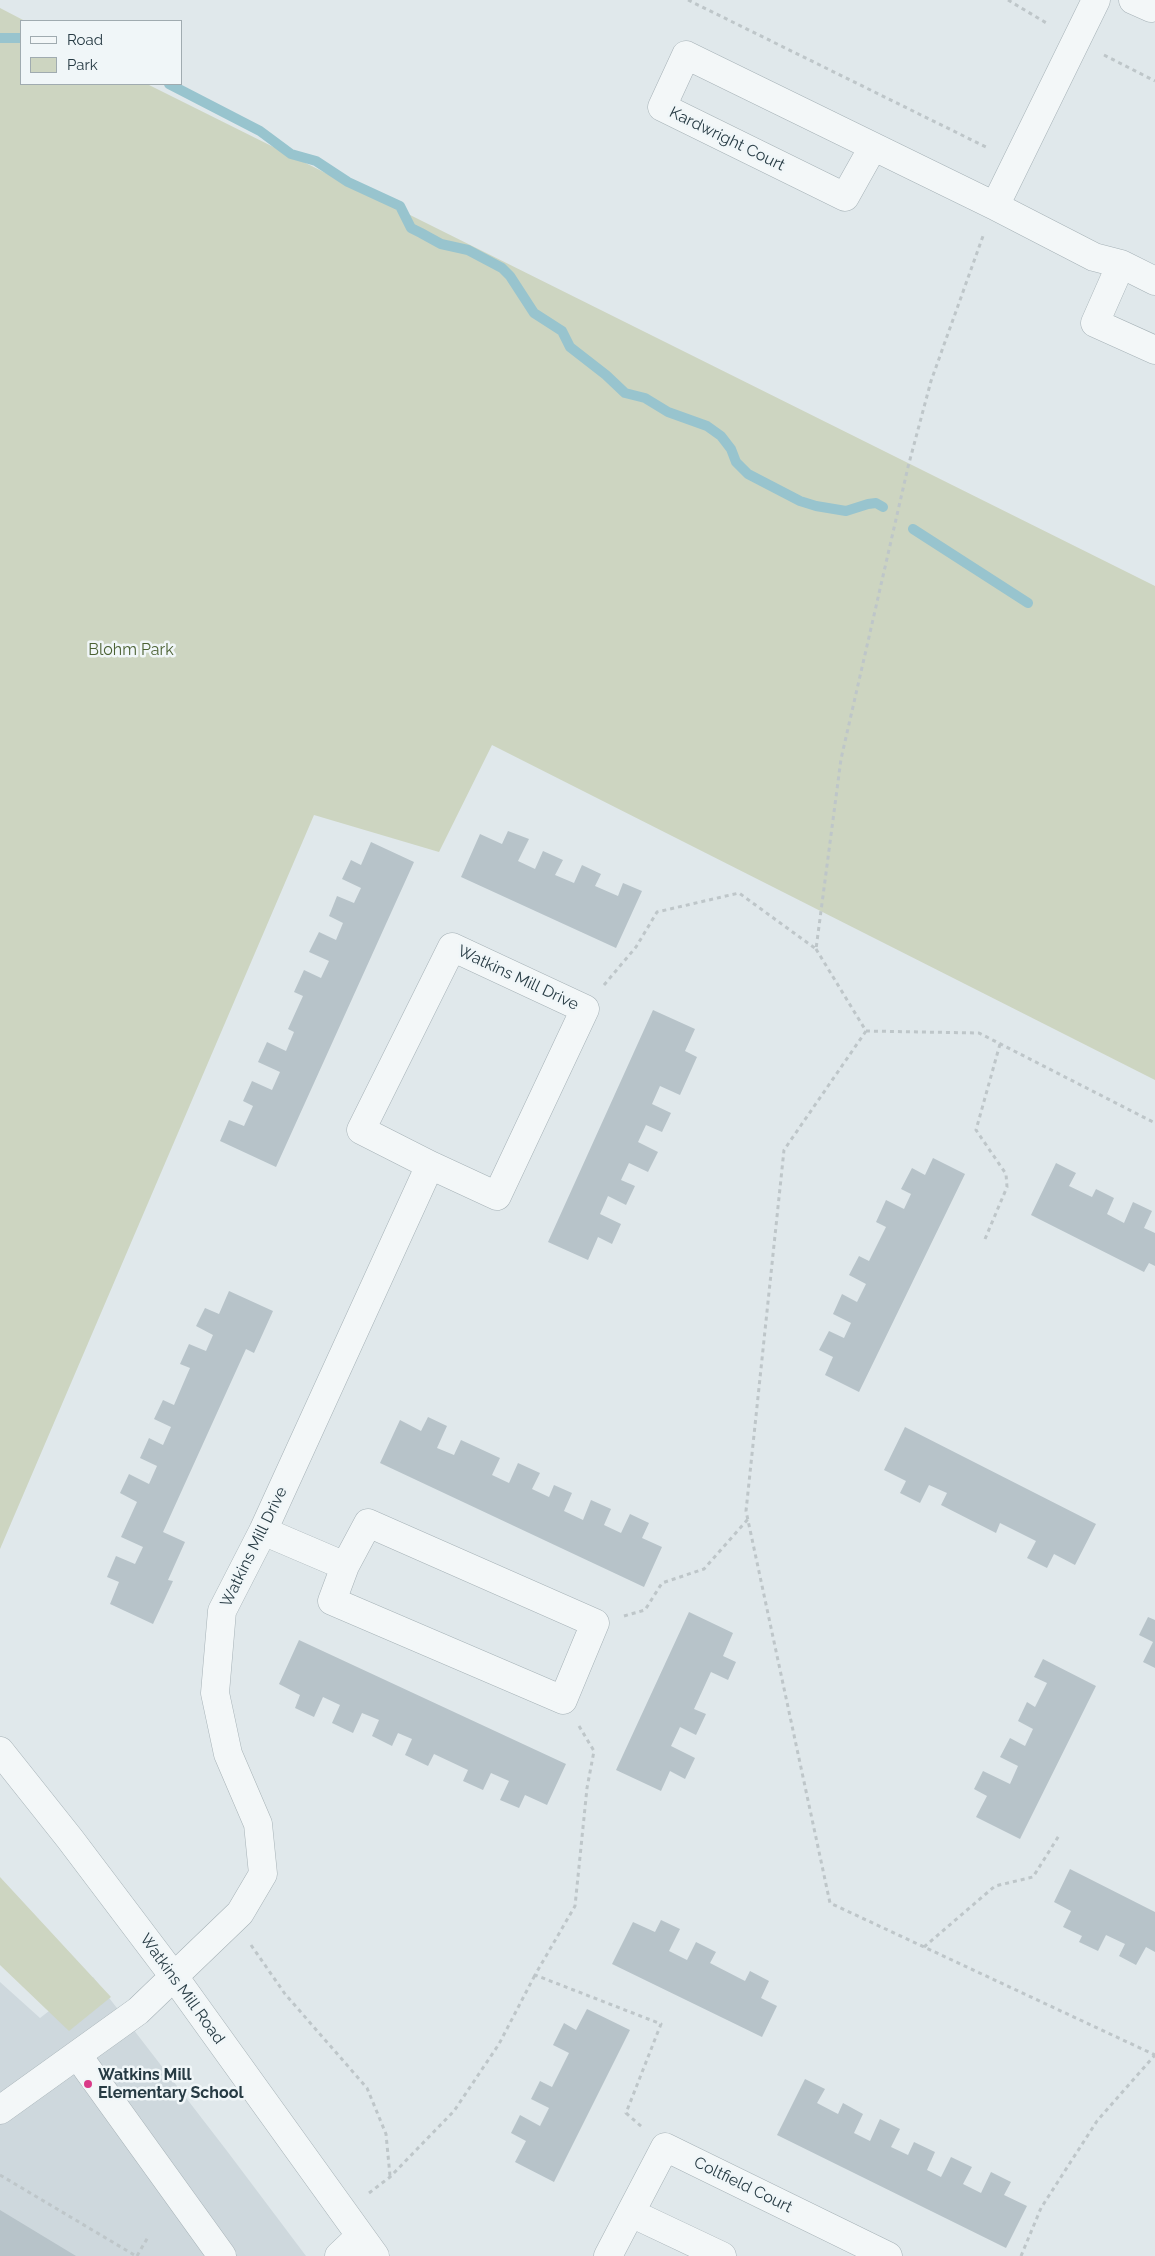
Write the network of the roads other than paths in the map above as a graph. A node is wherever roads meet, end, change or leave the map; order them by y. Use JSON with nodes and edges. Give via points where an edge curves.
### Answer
{"nodes":[{"id":1,"x":1096,"y":0,"type":"edge"},
{"id":2,"x":1133,"y":0,"type":"edge"},
{"id":3,"x":1155,"y":0,"type":"edge"},
{"id":4,"x":873,"y":147,"type":"junction"},
{"id":5,"x":996,"y":206,"type":"junction"},
{"id":6,"x":1121,"y":264,"type":"junction"},
{"id":7,"x":1155,"y":281,"type":"edge"},
{"id":8,"x":1155,"y":350,"type":"edge"},
{"id":9,"x":430,"y":1165,"type":"junction"},
{"id":10,"x":264,"y":1532,"type":"junction"},
{"id":11,"x":345,"y":1566,"type":"junction"},
{"id":12,"x":0,"y":1751,"type":"edge"},
{"id":13,"x":175,"y":1978,"type":"junction"},
{"id":14,"x":78,"y":2056,"type":"junction"},
{"id":15,"x":0,"y":2110,"type":"edge"},
{"id":16,"x":631,"y":2213,"type":"junction"},
{"id":17,"x":368,"y":2246,"type":"edge"},
{"id":18,"x":222,"y":2256,"type":"edge"},
{"id":19,"x":339,"y":2256,"type":"edge"},
{"id":20,"x":608,"y":2256,"type":"edge"},
{"id":21,"x":722,"y":2256,"type":"edge"},
{"id":22,"x":888,"y":2256,"type":"edge"}],
"edges":[{"from":1,"to":5,"type":"street"},
{"from":2,"to":3,"type":"street","via":[[1151,8]]},
{"from":4,"to":4,"type":"street","name":"Kardwright Court","via":[[844,197],[662,107],[686,55]]},
{"from":4,"to":5,"type":"street","name":"Kardwright Court"},
{"from":5,"to":6,"type":"street","name":"Kardwright Court","via":[[1094,257]]},
{"from":6,"to":7,"type":"street","name":"Kardwright Court"},
{"from":6,"to":8,"type":"street","via":[[1095,323]]},
{"from":9,"to":9,"type":"street","name":"Watkins Mill Drive","via":[[361,1130],[452,947],[585,1009],[497,1196]]},
{"from":9,"to":10,"type":"street","name":"Watkins Mill Drive"},
{"from":10,"to":11,"type":"street"},
{"from":10,"to":13,"type":"street","name":"Watkins Mill Drive","via":[[222,1611],[215,1694],[228,1754],[258,1824],[263,1874],[240,1914]]},
{"from":11,"to":11,"type":"street","via":[[332,1601],[563,1700],[595,1623],[368,1523]]},
{"from":12,"to":13,"type":"street","name":"Watkins Mill Road"},
{"from":13,"to":14,"type":"street","name":"Watkins Mill Drive","via":[[138,2012]]},
{"from":13,"to":17,"type":"street","name":"Watkins Mill Road"},
{"from":14,"to":15,"type":"street","name":"Watkins Mill Drive"},
{"from":14,"to":18,"type":"street"},
{"from":16,"to":20,"type":"street"},
{"from":16,"to":21,"type":"street"},
{"from":16,"to":22,"type":"street","name":"Coltfield Court","via":[[666,2147]]},
{"from":17,"to":19,"type":"street"}]}
